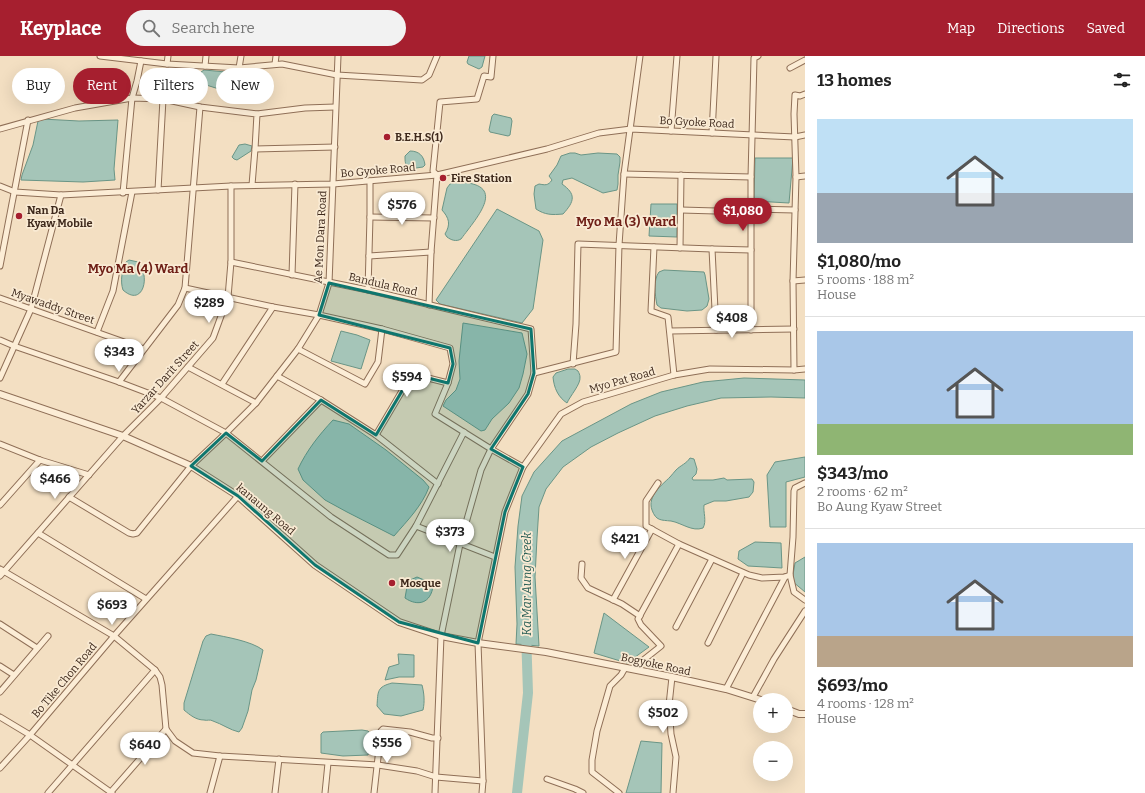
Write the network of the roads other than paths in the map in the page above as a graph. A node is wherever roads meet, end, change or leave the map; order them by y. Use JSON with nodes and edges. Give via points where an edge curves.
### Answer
{"nodes":[{"id":1,"x":100,"y":56,"type":"edge"},
{"id":2,"x":168,"y":56,"type":"edge"},
{"id":3,"x":206,"y":56,"type":"edge"},
{"id":4,"x":241,"y":56,"type":"edge"},
{"id":5,"x":276,"y":56,"type":"edge"},
{"id":6,"x":338,"y":56,"type":"edge"},
{"id":7,"x":437,"y":56,"type":"edge"},
{"id":8,"x":493,"y":56,"type":"edge"},
{"id":9,"x":640,"y":56,"type":"edge"},
{"id":10,"x":677,"y":56,"type":"edge"},
{"id":11,"x":716,"y":56,"type":"edge"},
{"id":12,"x":756,"y":57,"type":"edge"},
{"id":13,"x":805,"y":60,"type":"edge"},
{"id":14,"x":141,"y":61,"type":"junction"},
{"id":15,"x":167,"y":64,"type":"junction"},
{"id":16,"x":275,"y":64,"type":"junction"},
{"id":17,"x":205,"y":66,"type":"junction"},
{"id":18,"x":239,"y":68,"type":"junction"},
{"id":19,"x":790,"y":68,"type":"dead end"},
{"id":20,"x":337,"y":76,"type":"junction"},
{"id":21,"x":805,"y":94,"type":"edge"},
{"id":22,"x":132,"y":98,"type":"junction"},
{"id":23,"x":139,"y":98,"type":"edge"},
{"id":24,"x":163,"y":104,"type":"edge"},
{"id":25,"x":186,"y":104,"type":"edge"},
{"id":26,"x":200,"y":107,"type":"junction"},
{"id":27,"x":336,"y":107,"type":"junction"},
{"id":28,"x":257,"y":114,"type":"junction"},
{"id":29,"x":28,"y":120,"type":"junction"},
{"id":30,"x":0,"y":129,"type":"edge"},
{"id":31,"x":631,"y":129,"type":"junction"},
{"id":32,"x":672,"y":131,"type":"junction"},
{"id":33,"x":712,"y":132,"type":"junction"},
{"id":34,"x":753,"y":135,"type":"junction"},
{"id":35,"x":805,"y":135,"type":"edge"},
{"id":36,"x":795,"y":137,"type":"junction"},
{"id":37,"x":335,"y":147,"type":"junction"},
{"id":38,"x":256,"y":149,"type":"junction"},
{"id":39,"x":624,"y":174,"type":"junction"},
{"id":40,"x":437,"y":175,"type":"junction"},
{"id":41,"x":681,"y":175,"type":"junction"},
{"id":42,"x":805,"y":176,"type":"edge"},
{"id":43,"x":751,"y":177,"type":"junction"},
{"id":44,"x":796,"y":178,"type":"junction"},
{"id":45,"x":370,"y":181,"type":"junction"},
{"id":46,"x":295,"y":184,"type":"junction"},
{"id":47,"x":333,"y":184,"type":"junction"},
{"id":48,"x":0,"y":186,"type":"edge"},
{"id":49,"x":231,"y":186,"type":"junction"},
{"id":50,"x":252,"y":186,"type":"junction"},
{"id":51,"x":193,"y":188,"type":"junction"},
{"id":52,"x":158,"y":190,"type":"junction"},
{"id":53,"x":15,"y":192,"type":"junction"},
{"id":54,"x":123,"y":192,"type":"junction"},
{"id":55,"x":132,"y":192,"type":"junction"},
{"id":56,"x":60,"y":195,"type":"junction"},
{"id":57,"x":681,"y":210,"type":"junction"},
{"id":58,"x":795,"y":210,"type":"junction"},
{"id":59,"x":751,"y":211,"type":"junction"},
{"id":60,"x":370,"y":217,"type":"junction"},
{"id":61,"x":434,"y":218,"type":"junction"},
{"id":62,"x":619,"y":245,"type":"junction"},
{"id":63,"x":654,"y":247,"type":"junction"},
{"id":64,"x":680,"y":248,"type":"junction"},
{"id":65,"x":712,"y":249,"type":"junction"},
{"id":66,"x":751,"y":250,"type":"junction"},
{"id":67,"x":431,"y":252,"type":"junction"},
{"id":68,"x":369,"y":256,"type":"junction"},
{"id":69,"x":231,"y":262,"type":"junction"},
{"id":70,"x":0,"y":266,"type":"edge"},
{"id":71,"x":292,"y":274,"type":"junction"},
{"id":72,"x":805,"y":280,"type":"edge"},
{"id":73,"x":794,"y":281,"type":"junction"},
{"id":74,"x":329,"y":283,"type":"junction"},
{"id":75,"x":185,"y":288,"type":"junction"},
{"id":76,"x":368,"y":290,"type":"junction"},
{"id":77,"x":228,"y":297,"type":"junction"},
{"id":78,"x":0,"y":298,"type":"edge"},
{"id":79,"x":429,"y":305,"type":"junction"},
{"id":80,"x":273,"y":307,"type":"junction"},
{"id":81,"x":31,"y":309,"type":"junction"},
{"id":82,"x":319,"y":315,"type":"junction"},
{"id":83,"x":382,"y":329,"type":"junction"},
{"id":84,"x":794,"y":329,"type":"junction"},
{"id":85,"x":716,"y":330,"type":"junction"},
{"id":86,"x":751,"y":330,"type":"junction"},
{"id":87,"x":670,"y":331,"type":"junction"},
{"id":88,"x":97,"y":332,"type":"junction"},
{"id":89,"x":0,"y":340,"type":"edge"},
{"id":90,"x":14,"y":346,"type":"junction"},
{"id":91,"x":144,"y":349,"type":"junction"},
{"id":92,"x":298,"y":349,"type":"junction"},
{"id":93,"x":573,"y":364,"type":"junction"},
{"id":94,"x":188,"y":367,"type":"junction"},
{"id":95,"x":805,"y":369,"type":"edge"},
{"id":96,"x":794,"y":370,"type":"junction"},
{"id":97,"x":534,"y":373,"type":"junction"},
{"id":98,"x":674,"y":375,"type":"junction"},
{"id":99,"x":277,"y":376,"type":"junction"},
{"id":100,"x":0,"y":378,"type":"edge"},
{"id":101,"x":119,"y":382,"type":"junction"},
{"id":102,"x":448,"y":383,"type":"junction"},
{"id":103,"x":222,"y":384,"type":"junction"},
{"id":104,"x":0,"y":394,"type":"edge"},
{"id":105,"x":161,"y":398,"type":"junction"},
{"id":106,"x":321,"y":400,"type":"junction"},
{"id":107,"x":256,"y":403,"type":"junction"},
{"id":108,"x":464,"y":432,"type":"junction"},
{"id":109,"x":226,"y":433,"type":"junction"},
{"id":110,"x":376,"y":435,"type":"junction"},
{"id":111,"x":123,"y":436,"type":"junction"},
{"id":112,"x":0,"y":444,"type":"edge"},
{"id":113,"x":491,"y":449,"type":"junction"},
{"id":114,"x":40,"y":460,"type":"junction"},
{"id":115,"x":262,"y":461,"type":"junction"},
{"id":116,"x":191,"y":466,"type":"junction"},
{"id":117,"x":523,"y":467,"type":"junction"},
{"id":118,"x":89,"y":474,"type":"junction"},
{"id":119,"x":658,"y":483,"type":"dead end"},
{"id":120,"x":805,"y":483,"type":"edge"},
{"id":121,"x":438,"y":484,"type":"junction"},
{"id":122,"x":238,"y":496,"type":"junction"},
{"id":123,"x":69,"y":497,"type":"junction"},
{"id":124,"x":0,"y":505,"type":"edge"},
{"id":125,"x":416,"y":526,"type":"junction"},
{"id":126,"x":652,"y":529,"type":"junction"},
{"id":127,"x":38,"y":533,"type":"junction"},
{"id":128,"x":460,"y":544,"type":"junction"},
{"id":129,"x":680,"y":544,"type":"junction"},
{"id":130,"x":495,"y":557,"type":"junction"},
{"id":131,"x":712,"y":558,"type":"junction"},
{"id":132,"x":582,"y":564,"type":"dead end"},
{"id":133,"x":2,"y":570,"type":"edge"},
{"id":134,"x":743,"y":573,"type":"junction"},
{"id":135,"x":790,"y":575,"type":"junction"},
{"id":136,"x":0,"y":576,"type":"edge"},
{"id":137,"x":785,"y":577,"type":"junction"},
{"id":138,"x":146,"y":599,"type":"junction"},
{"id":139,"x":613,"y":600,"type":"junction"},
{"id":140,"x":805,"y":600,"type":"edge"},
{"id":141,"x":805,"y":611,"type":"edge"},
{"id":142,"x":640,"y":616,"type":"junction"},
{"id":143,"x":0,"y":624,"type":"edge"},
{"id":144,"x":676,"y":627,"type":"dead end"},
{"id":145,"x":48,"y":636,"type":"dead end"},
{"id":146,"x":114,"y":636,"type":"junction"},
{"id":147,"x":441,"y":636,"type":"junction"},
{"id":148,"x":708,"y":643,"type":"dead end"},
{"id":149,"x":478,"y":644,"type":"junction"},
{"id":150,"x":38,"y":648,"type":"junction"},
{"id":151,"x":546,"y":652,"type":"joint"},
{"id":152,"x":0,"y":666,"type":"edge"},
{"id":153,"x":624,"y":668,"type":"junction"},
{"id":154,"x":632,"y":669,"type":"junction"},
{"id":155,"x":155,"y":670,"type":"junction"},
{"id":156,"x":14,"y":675,"type":"junction"},
{"id":157,"x":672,"y":677,"type":"junction"},
{"id":158,"x":726,"y":689,"type":"junction"},
{"id":159,"x":0,"y":692,"type":"edge"},
{"id":160,"x":757,"y":693,"type":"edge"},
{"id":161,"x":753,"y":698,"type":"edge"},
{"id":162,"x":793,"y":712,"type":"edge"},
{"id":163,"x":805,"y":714,"type":"edge"},
{"id":164,"x":0,"y":717,"type":"edge"},
{"id":165,"x":166,"y":729,"type":"junction"},
{"id":166,"x":30,"y":735,"type":"junction"},
{"id":167,"x":438,"y":738,"type":"junction"},
{"id":168,"x":220,"y":756,"type":"junction"},
{"id":169,"x":279,"y":759,"type":"junction"},
{"id":170,"x":328,"y":763,"type":"junction"},
{"id":171,"x":73,"y":765,"type":"junction"},
{"id":172,"x":378,"y":765,"type":"junction"},
{"id":173,"x":0,"y":768,"type":"edge"},
{"id":174,"x":436,"y":777,"type":"junction"},
{"id":175,"x":547,"y":779,"type":"dead end"},
{"id":176,"x":483,"y":781,"type":"junction"},
{"id":177,"x":48,"y":793,"type":"edge"},
{"id":178,"x":111,"y":793,"type":"edge"},
{"id":179,"x":210,"y":793,"type":"edge"},
{"id":180,"x":275,"y":793,"type":"edge"},
{"id":181,"x":324,"y":793,"type":"edge"},
{"id":182,"x":374,"y":793,"type":"edge"},
{"id":183,"x":435,"y":793,"type":"edge"},
{"id":184,"x":482,"y":793,"type":"edge"},
{"id":185,"x":583,"y":793,"type":"edge"},
{"id":186,"x":619,"y":793,"type":"edge"},
{"id":187,"x":673,"y":793,"type":"edge"}],
"edges":[{"from":1,"to":14,"type":"street"},
{"from":2,"to":15,"type":"street"},
{"from":3,"to":17,"type":"street"},
{"from":4,"to":18,"type":"street"},
{"from":5,"to":16,"type":"street"},
{"from":6,"to":20,"type":"street","name":"Ae Mon Dara Road"},
{"from":7,"to":20,"type":"street","via":[[429,74],[422,80]]},
{"from":8,"to":40,"type":"street","via":[[491,77],[484,76],[477,99],[440,102],[433,171]]},
{"from":9,"to":31,"type":"street"},
{"from":10,"to":32,"type":"street"},
{"from":11,"to":33,"type":"street"},
{"from":12,"to":34,"type":"street"},
{"from":13,"to":19,"type":"street"},
{"from":14,"to":15,"type":"street"},
{"from":14,"to":22,"type":"street"},
{"from":15,"to":17,"type":"street"},
{"from":16,"to":18,"type":"street"},
{"from":16,"to":20,"type":"street"},
{"from":17,"to":18,"type":"street"},
{"from":20,"to":27,"type":"street","name":"Ae Mon Dara Road"},
{"from":21,"to":36,"type":"street","via":[[795,95]]},
{"from":22,"to":23,"type":"street"},
{"from":22,"to":29,"type":"street","via":[[75,108]]},
{"from":22,"to":54,"type":"street"},
{"from":24,"to":52,"type":"street"},
{"from":25,"to":26,"type":"street"},
{"from":26,"to":28,"type":"street"},
{"from":26,"to":51,"type":"street"},
{"from":27,"to":28,"type":"street"},
{"from":27,"to":37,"type":"street","name":"Ae Mon Dara Road"},
{"from":28,"to":38,"type":"street"},
{"from":29,"to":30,"type":"street"},
{"from":29,"to":53,"type":"street"},
{"from":31,"to":32,"type":"street","name":"Bo Gyoke Road"},
{"from":31,"to":39,"type":"street"},
{"from":31,"to":40,"type":"street","name":"Bo Gyoke Road","via":[[599,133],[547,149]]},
{"from":32,"to":33,"type":"street","name":"Bo Gyoke Road"},
{"from":33,"to":34,"type":"street","name":"Bo Gyoke Road"},
{"from":34,"to":36,"type":"street","name":"Bo Gyoke Road"},
{"from":34,"to":43,"type":"street"},
{"from":35,"to":36,"type":"street","name":"Bo Gyoke Road"},
{"from":36,"to":44,"type":"street"},
{"from":37,"to":38,"type":"street"},
{"from":37,"to":47,"type":"street","name":"Ae Mon Dara Road"},
{"from":38,"to":50,"type":"street"},
{"from":39,"to":41,"type":"street"},
{"from":39,"to":62,"type":"street"},
{"from":40,"to":45,"type":"street","name":"Bo Gyoke Road"},
{"from":40,"to":61,"type":"street"},
{"from":41,"to":43,"type":"street"},
{"from":41,"to":57,"type":"street"},
{"from":42,"to":44,"type":"street"},
{"from":43,"to":59,"type":"street"},
{"from":44,"to":58,"type":"street"},
{"from":45,"to":47,"type":"street","name":"Bo Gyoke Road"},
{"from":45,"to":60,"type":"street"},
{"from":46,"to":47,"type":"street","name":"Bo Gyoke Road"},
{"from":46,"to":50,"type":"street","name":"Bo Gyoke Road"},
{"from":46,"to":71,"type":"street"},
{"from":47,"to":74,"type":"street","name":"Ae Mon Dara Road"},
{"from":48,"to":53,"type":"street","name":"Bo Gyoke Road"},
{"from":49,"to":50,"type":"street","name":"Bo Gyoke Road"},
{"from":49,"to":51,"type":"street","name":"Bo Gyoke Road"},
{"from":49,"to":69,"type":"street","name":"Yarzar Darit Street"},
{"from":51,"to":52,"type":"street","name":"Bo Gyoke Road"},
{"from":51,"to":75,"type":"street"},
{"from":52,"to":55,"type":"street","name":"Bo Gyoke Road"},
{"from":53,"to":56,"type":"street","name":"Bo Gyoke Road"},
{"from":53,"to":70,"type":"street"},
{"from":54,"to":55,"type":"street","name":"Bo Gyoke Road"},
{"from":54,"to":56,"type":"street","name":"Bo Gyoke Road"},
{"from":55,"to":88,"type":"street","via":[[113,291]]},
{"from":56,"to":81,"type":"street"},
{"from":57,"to":59,"type":"street"},
{"from":57,"to":64,"type":"street"},
{"from":58,"to":59,"type":"street"},
{"from":58,"to":73,"type":"street"},
{"from":59,"to":66,"type":"street"},
{"from":60,"to":61,"type":"street"},
{"from":60,"to":68,"type":"street"},
{"from":61,"to":67,"type":"street"},
{"from":62,"to":63,"type":"street"},
{"from":62,"to":93,"type":"street","via":[[616,352]]},
{"from":62,"to":93,"type":"street","via":[[578,244]]},
{"from":63,"to":64,"type":"street"},
{"from":63,"to":87,"type":"street","via":[[651,311],[668,317]]},
{"from":64,"to":65,"type":"street"},
{"from":65,"to":66,"type":"street"},
{"from":65,"to":85,"type":"street"},
{"from":66,"to":86,"type":"street"},
{"from":67,"to":68,"type":"street"},
{"from":67,"to":79,"type":"street"},
{"from":68,"to":76,"type":"street"},
{"from":69,"to":71,"type":"street","name":"Bandula Road"},
{"from":69,"to":77,"type":"street","name":"Yarzar Darit Street"},
{"from":71,"to":74,"type":"street","name":"Bandula Road"},
{"from":72,"to":73,"type":"street"},
{"from":73,"to":84,"type":"street"},
{"from":74,"to":76,"type":"street","name":"Bandula Road"},
{"from":74,"to":82,"type":"street","name":"Ae Mon Dara Road"},
{"from":75,"to":77,"type":"street"},
{"from":75,"to":91,"type":"street","via":[[178,305]]},
{"from":76,"to":79,"type":"street","name":"Bandula Road"},
{"from":77,"to":80,"type":"street"},
{"from":77,"to":94,"type":"street","name":"Yarzar Darit Street","via":[[213,338]]},
{"from":78,"to":81,"type":"street","name":"Myawaddy Street"},
{"from":79,"to":97,"type":"street","name":"Bandula Road","via":[[531,329]]},
{"from":80,"to":82,"type":"street"},
{"from":80,"to":103,"type":"street"},
{"from":81,"to":88,"type":"street","name":"Myawaddy Street"},
{"from":81,"to":90,"type":"street"},
{"from":82,"to":83,"type":"street"},
{"from":82,"to":92,"type":"street","name":"Ae Mon Dara Road"},
{"from":83,"to":92,"type":"street","via":[[378,362],[365,384]]},
{"from":83,"to":102,"type":"street","via":[[450,348],[452,364]]},
{"from":84,"to":86,"type":"street"},
{"from":84,"to":96,"type":"street"},
{"from":85,"to":86,"type":"street"},
{"from":85,"to":87,"type":"street"},
{"from":87,"to":98,"type":"street"},
{"from":88,"to":91,"type":"street","name":"Myawaddy Street"},
{"from":89,"to":90,"type":"street"},
{"from":90,"to":100,"type":"street"},
{"from":90,"to":101,"type":"street"},
{"from":91,"to":101,"type":"street"},
{"from":92,"to":99,"type":"street","name":"Ae Mon Dara Road"},
{"from":93,"to":97,"type":"street"},
{"from":94,"to":103,"type":"street"},
{"from":94,"to":105,"type":"street","name":"Yarzar Darit Street"},
{"from":95,"to":96,"type":"street","name":"Myo Pat Road"},
{"from":96,"to":98,"type":"street","name":"Myo Pat Road","via":[[710,369]]},
{"from":97,"to":113,"type":"street","via":[[528,394]]},
{"from":98,"to":117,"type":"street","name":"Myo Pat Road","via":[[583,402],[561,414]]},
{"from":99,"to":106,"type":"street"},
{"from":99,"to":107,"type":"street","name":"Ae Mon Dara Road"},
{"from":101,"to":105,"type":"street"},
{"from":102,"to":108,"type":"street","via":[[435,414]]},
{"from":102,"to":110,"type":"street","via":[[412,374]]},
{"from":103,"to":107,"type":"street"},
{"from":104,"to":111,"type":"street","name":"kanaung Road"},
{"from":105,"to":109,"type":"street"},
{"from":105,"to":111,"type":"street","name":"Yarzar Darit Street"},
{"from":106,"to":110,"type":"street"},
{"from":106,"to":115,"type":"street"},
{"from":107,"to":109,"type":"street","name":"Ae Mon Dara Road"},
{"from":108,"to":113,"type":"street"},
{"from":108,"to":121,"type":"street"},
{"from":109,"to":115,"type":"street"},
{"from":109,"to":116,"type":"street","name":"Ae Mon Dara Road"},
{"from":110,"to":121,"type":"street"},
{"from":111,"to":116,"type":"street","name":"kanaung Road"},
{"from":111,"to":118,"type":"street","name":"Yarzar Darit Street"},
{"from":112,"to":114,"type":"street"},
{"from":113,"to":117,"type":"street"},
{"from":113,"to":128,"type":"street","via":[[481,470]]},
{"from":114,"to":118,"type":"street"},
{"from":114,"to":124,"type":"street"},
{"from":115,"to":125,"type":"street","via":[[331,517],[390,555],[397,555]]},
{"from":116,"to":122,"type":"street","name":"kanaung Road"},
{"from":116,"to":123,"type":"street","name":"Ae Mon Dara Road","via":[[137,533],[129,533]]},
{"from":117,"to":130,"type":"street","name":"Myo Pat Road","via":[[505,512]]},
{"from":118,"to":123,"type":"street","name":"Yarzar Darit Street"},
{"from":119,"to":126,"type":"street","via":[[646,501],[646,526]]},
{"from":120,"to":135,"type":"street","via":[[794,491]]},
{"from":121,"to":125,"type":"street"},
{"from":122,"to":138,"type":"street","name":"Bo Tike Chon Road"},
{"from":122,"to":147,"type":"street","name":"kanaung Road","via":[[315,565],[399,622]]},
{"from":123,"to":127,"type":"street","name":"Yarzar Darit Street"},
{"from":125,"to":128,"type":"street"},
{"from":126,"to":129,"type":"street"},
{"from":126,"to":139,"type":"street"},
{"from":127,"to":133,"type":"street","name":"Yarzar Darit Street"},
{"from":127,"to":138,"type":"street"},
{"from":128,"to":130,"type":"street"},
{"from":128,"to":147,"type":"street"},
{"from":129,"to":131,"type":"street"},
{"from":129,"to":142,"type":"street"},
{"from":130,"to":149,"type":"street","name":"Myo Pat Road"},
{"from":131,"to":134,"type":"street"},
{"from":131,"to":144,"type":"street"},
{"from":132,"to":139,"type":"street","via":[[580,578],[585,585]]},
{"from":133,"to":136,"type":"street","name":"Yarzar Darit Street"},
{"from":133,"to":146,"type":"street"},
{"from":134,"to":137,"type":"street","via":[[762,578]]},
{"from":134,"to":148,"type":"street"},
{"from":135,"to":137,"type":"street"},
{"from":135,"to":140,"type":"street","via":[[794,592]]},
{"from":137,"to":158,"type":"street"},
{"from":138,"to":146,"type":"street","name":"Bo Tike Chon Road"},
{"from":139,"to":142,"type":"street"},
{"from":141,"to":160,"type":"street","via":[[774,659]]},
{"from":142,"to":154,"type":"street","via":[[638,619],[642,625],[661,646]]},
{"from":143,"to":150,"type":"street"},
{"from":145,"to":150,"type":"street"},
{"from":146,"to":155,"type":"street"},
{"from":146,"to":166,"type":"street","name":"Bo Tike Chon Road"},
{"from":147,"to":149,"type":"street","name":"kanaung Road"},
{"from":147,"to":167,"type":"street"},
{"from":149,"to":151,"type":"street","name":"kanaung Road"},
{"from":149,"to":176,"type":"street","name":"Myo Pat Road"},
{"from":150,"to":156,"type":"street"},
{"from":151,"to":153,"type":"street","name":"Bogyoke Road"},
{"from":152,"to":156,"type":"street"},
{"from":153,"to":154,"type":"street","name":"Bogyoke Road"},
{"from":153,"to":186,"type":"street","via":[[610,686],[592,760],[592,772]]},
{"from":154,"to":157,"type":"street","name":"Bogyoke Road"},
{"from":155,"to":165,"type":"street","via":[[162,685]]},
{"from":155,"to":171,"type":"street"},
{"from":156,"to":159,"type":"street"},
{"from":157,"to":158,"type":"street","name":"Bogyoke Road"},
{"from":157,"to":187,"type":"street","via":[[669,705],[676,757]]},
{"from":158,"to":161,"type":"street","name":"Bogyoke Road"},
{"from":162,"to":163,"type":"street"},
{"from":164,"to":166,"type":"street"},
{"from":165,"to":168,"type":"street","via":[[175,741],[193,753]]},
{"from":165,"to":178,"type":"street"},
{"from":166,"to":171,"type":"street"},
{"from":166,"to":173,"type":"street","name":"Bo Tike Chon Road"},
{"from":167,"to":172,"type":"street","via":[[383,729],[380,734]]},
{"from":167,"to":174,"type":"street"},
{"from":168,"to":169,"type":"street"},
{"from":168,"to":179,"type":"street"},
{"from":169,"to":170,"type":"street"},
{"from":169,"to":180,"type":"street"},
{"from":170,"to":172,"type":"street"},
{"from":170,"to":181,"type":"street"},
{"from":171,"to":177,"type":"street"},
{"from":171,"to":178,"type":"street"},
{"from":172,"to":174,"type":"street","via":[[417,771]]},
{"from":172,"to":182,"type":"street"},
{"from":174,"to":176,"type":"street"},
{"from":174,"to":183,"type":"street"},
{"from":175,"to":185,"type":"street"},
{"from":176,"to":184,"type":"street","name":"Myo Pat Road"}]}
